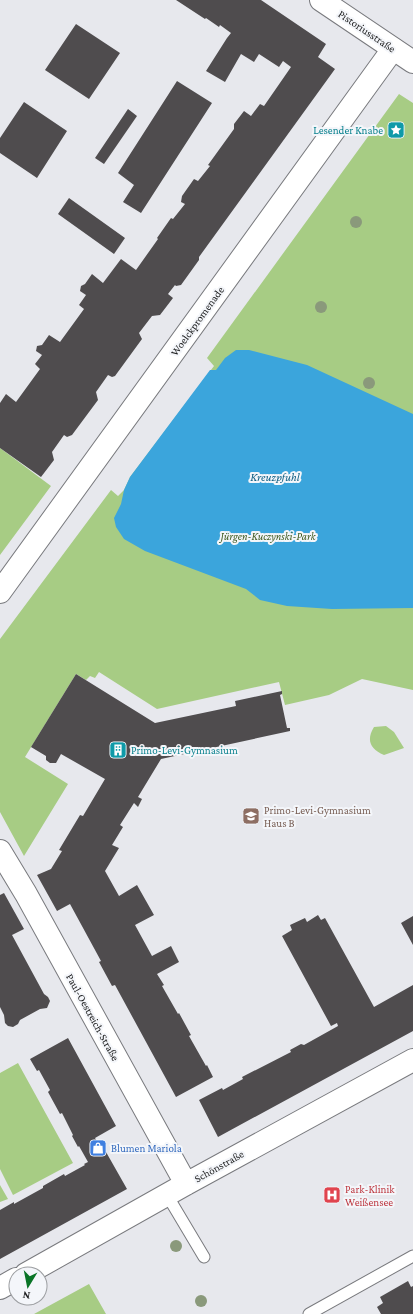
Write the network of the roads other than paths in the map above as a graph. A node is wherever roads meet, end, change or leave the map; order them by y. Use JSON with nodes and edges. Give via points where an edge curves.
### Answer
{"nodes":[{"id":1,"x":321,"y":0,"type":"edge"},
{"id":2,"x":393,"y":49,"type":"junction"},
{"id":3,"x":413,"y":62,"type":"edge"},
{"id":4,"x":0,"y":592,"type":"edge"},
{"id":5,"x":0,"y":851,"type":"edge"},
{"id":6,"x":413,"y":1060,"type":"edge"},
{"id":7,"x":186,"y":1184,"type":"junction"},
{"id":8,"x":167,"y":1195,"type":"junction"},
{"id":9,"x":413,"y":1256,"type":"edge"},
{"id":10,"x":204,"y":1257,"type":"dead end"},
{"id":11,"x":40,"y":1266,"type":"edge"},
{"id":12,"x":309,"y":1314,"type":"edge"}],
"edges":[{"from":1,"to":2,"type":"street","name":"Pistoriusstraße"},
{"from":2,"to":3,"type":"street","name":"Pistoriusstraße"},
{"from":2,"to":4,"type":"street","name":"Woelckpromenade"},
{"from":5,"to":7,"type":"street","name":"Paul-Oestreich-Straße"},
{"from":6,"to":7,"type":"street","name":"Schönstraße"},
{"from":7,"to":8,"type":"street","name":"Schönstraße"},
{"from":8,"to":10,"type":"lane"},
{"from":8,"to":11,"type":"street","name":"Schönstraße"},
{"from":9,"to":12,"type":"lane"}]}
